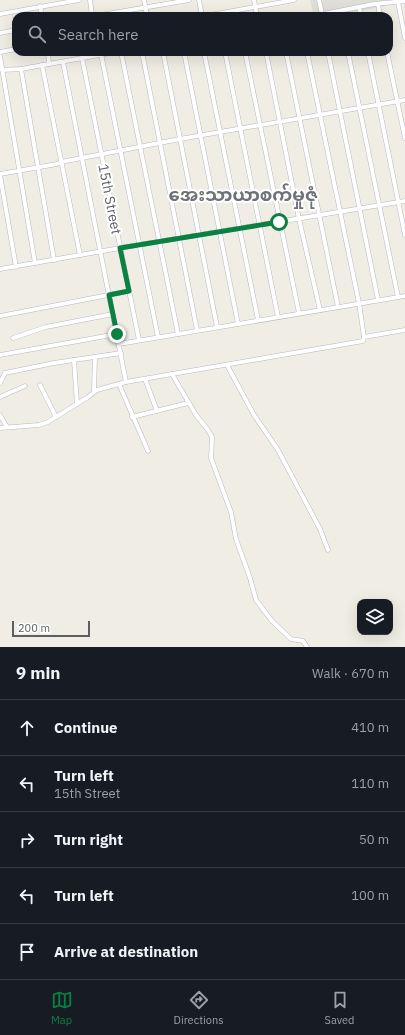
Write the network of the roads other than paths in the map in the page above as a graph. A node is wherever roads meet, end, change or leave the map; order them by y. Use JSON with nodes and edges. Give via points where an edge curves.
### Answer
{"nodes":[{"id":1,"x":78,"y":0,"type":"edge"},
{"id":2,"x":90,"y":0,"type":"edge"},
{"id":3,"x":144,"y":0,"type":"edge"},
{"id":4,"x":189,"y":0,"type":"edge"},
{"id":5,"x":199,"y":0,"type":"edge"},
{"id":6,"x":254,"y":0,"type":"edge"},
{"id":7,"x":294,"y":0,"type":"edge"},
{"id":8,"x":319,"y":0,"type":"edge"},
{"id":9,"x":284,"y":1,"type":"edge"},
{"id":10,"x":405,"y":1,"type":"edge"},
{"id":11,"x":398,"y":2,"type":"junction"},
{"id":12,"x":375,"y":3,"type":"edge"},
{"id":13,"x":40,"y":6,"type":"junction"},
{"id":14,"x":145,"y":7,"type":"junction"},
{"id":15,"x":256,"y":7,"type":"junction"},
{"id":16,"x":359,"y":7,"type":"junction"},
{"id":17,"x":41,"y":12,"type":"edge"},
{"id":18,"x":92,"y":12,"type":"edge"},
{"id":19,"x":116,"y":12,"type":"edge"},
{"id":20,"x":146,"y":12,"type":"edge"},
{"id":21,"x":201,"y":12,"type":"edge"},
{"id":22,"x":228,"y":12,"type":"edge"},
{"id":23,"x":257,"y":12,"type":"edge"},
{"id":24,"x":322,"y":12,"type":"edge"},
{"id":25,"x":345,"y":12,"type":"edge"},
{"id":26,"x":360,"y":12,"type":"edge"},
{"id":27,"x":0,"y":14,"type":"edge"},
{"id":28,"x":404,"y":26,"type":"edge"},
{"id":29,"x":12,"y":31,"type":"edge"},
{"id":30,"x":0,"y":33,"type":"edge"},
{"id":31,"x":405,"y":38,"type":"edge"},
{"id":32,"x":12,"y":50,"type":"edge"},
{"id":33,"x":0,"y":52,"type":"edge"},
{"id":34,"x":0,"y":56,"type":"edge"},
{"id":35,"x":48,"y":56,"type":"edge"},
{"id":36,"x":91,"y":56,"type":"edge"},
{"id":37,"x":100,"y":56,"type":"edge"},
{"id":38,"x":123,"y":56,"type":"edge"},
{"id":39,"x":143,"y":56,"type":"edge"},
{"id":40,"x":164,"y":56,"type":"edge"},
{"id":41,"x":185,"y":56,"type":"edge"},
{"id":42,"x":205,"y":56,"type":"edge"},
{"id":43,"x":226,"y":56,"type":"edge"},
{"id":44,"x":246,"y":56,"type":"edge"},
{"id":45,"x":267,"y":56,"type":"edge"},
{"id":46,"x":287,"y":56,"type":"edge"},
{"id":47,"x":308,"y":56,"type":"edge"},
{"id":48,"x":329,"y":56,"type":"edge"},
{"id":49,"x":349,"y":56,"type":"edge"},
{"id":50,"x":369,"y":56,"type":"edge"},
{"id":51,"x":388,"y":56,"type":"edge"},
{"id":52,"x":82,"y":58,"type":"junction"},
{"id":53,"x":63,"y":62,"type":"junction"},
{"id":54,"x":49,"y":64,"type":"junction"},
{"id":55,"x":42,"y":65,"type":"junction"},
{"id":56,"x":21,"y":69,"type":"junction"},
{"id":57,"x":2,"y":70,"type":"junction"},
{"id":58,"x":2,"y":79,"type":"edge"},
{"id":59,"x":405,"y":100,"type":"edge"},
{"id":60,"x":398,"y":101,"type":"junction"},
{"id":61,"x":378,"y":104,"type":"junction"},
{"id":62,"x":358,"y":107,"type":"junction"},
{"id":63,"x":340,"y":111,"type":"junction"},
{"id":64,"x":319,"y":115,"type":"junction"},
{"id":65,"x":299,"y":118,"type":"junction"},
{"id":66,"x":280,"y":122,"type":"junction"},
{"id":67,"x":260,"y":126,"type":"junction"},
{"id":68,"x":241,"y":129,"type":"junction"},
{"id":69,"x":221,"y":132,"type":"junction"},
{"id":70,"x":201,"y":135,"type":"junction"},
{"id":71,"x":405,"y":138,"type":"edge"},
{"id":72,"x":180,"y":139,"type":"junction"},
{"id":73,"x":160,"y":143,"type":"junction"},
{"id":74,"x":142,"y":147,"type":"junction"},
{"id":75,"x":120,"y":150,"type":"junction"},
{"id":76,"x":102,"y":154,"type":"junction"},
{"id":77,"x":82,"y":158,"type":"junction"},
{"id":78,"x":61,"y":162,"type":"junction"},
{"id":79,"x":38,"y":168,"type":"junction"},
{"id":80,"x":19,"y":171,"type":"junction"},
{"id":81,"x":0,"y":175,"type":"edge"},
{"id":82,"x":405,"y":201,"type":"edge"},
{"id":83,"x":398,"y":202,"type":"junction"},
{"id":84,"x":379,"y":205,"type":"junction"},
{"id":85,"x":360,"y":208,"type":"junction"},
{"id":86,"x":339,"y":212,"type":"junction"},
{"id":87,"x":319,"y":215,"type":"junction"},
{"id":88,"x":299,"y":219,"type":"junction"},
{"id":89,"x":279,"y":222,"type":"junction"},
{"id":90,"x":260,"y":225,"type":"junction"},
{"id":91,"x":240,"y":228,"type":"junction"},
{"id":92,"x":221,"y":232,"type":"junction"},
{"id":93,"x":200,"y":235,"type":"junction"},
{"id":94,"x":405,"y":235,"type":"edge"},
{"id":95,"x":179,"y":238,"type":"junction"},
{"id":96,"x":159,"y":242,"type":"junction"},
{"id":97,"x":139,"y":245,"type":"junction"},
{"id":98,"x":120,"y":248,"type":"junction"},
{"id":99,"x":100,"y":251,"type":"junction"},
{"id":100,"x":80,"y":255,"type":"junction"},
{"id":101,"x":54,"y":260,"type":"junction"},
{"id":102,"x":35,"y":263,"type":"junction"},
{"id":103,"x":16,"y":267,"type":"junction"},
{"id":104,"x":0,"y":270,"type":"edge"},
{"id":105,"x":129,"y":291,"type":"junction"},
{"id":106,"x":109,"y":295,"type":"junction"},
{"id":107,"x":405,"y":296,"type":"edge"},
{"id":108,"x":398,"y":297,"type":"junction"},
{"id":109,"x":378,"y":300,"type":"junction"},
{"id":110,"x":359,"y":303,"type":"junction"},
{"id":111,"x":338,"y":307,"type":"junction"},
{"id":112,"x":320,"y":310,"type":"junction"},
{"id":113,"x":113,"y":314,"type":"junction"},
{"id":114,"x":299,"y":314,"type":"junction"},
{"id":115,"x":0,"y":316,"type":"edge"},
{"id":116,"x":278,"y":317,"type":"junction"},
{"id":117,"x":258,"y":320,"type":"junction"},
{"id":118,"x":238,"y":324,"type":"junction"},
{"id":119,"x":218,"y":327,"type":"junction"},
{"id":120,"x":197,"y":330,"type":"junction"},
{"id":121,"x":405,"y":330,"type":"edge"},
{"id":122,"x":117,"y":334,"type":"junction"},
{"id":123,"x":178,"y":334,"type":"junction"},
{"id":124,"x":158,"y":337,"type":"junction"},
{"id":125,"x":364,"y":337,"type":"junction"},
{"id":126,"x":13,"y":338,"type":"dead end"},
{"id":127,"x":139,"y":340,"type":"junction"},
{"id":128,"x":119,"y":344,"type":"junction"},
{"id":129,"x":121,"y":353,"type":"junction"},
{"id":130,"x":0,"y":355,"type":"edge"},
{"id":131,"x":95,"y":357,"type":"junction"},
{"id":132,"x":74,"y":360,"type":"junction"},
{"id":133,"x":227,"y":365,"type":"junction"},
{"id":134,"x":172,"y":374,"type":"junction"},
{"id":135,"x":145,"y":379,"type":"junction"},
{"id":136,"x":0,"y":382,"type":"edge"},
{"id":137,"x":126,"y":382,"type":"junction"},
{"id":138,"x":119,"y":384,"type":"junction"},
{"id":139,"x":40,"y":385,"type":"dead end"},
{"id":140,"x":25,"y":386,"type":"dead end"},
{"id":141,"x":94,"y":392,"type":"junction"},
{"id":142,"x":0,"y":397,"type":"edge"},
{"id":143,"x":188,"y":403,"type":"junction"},
{"id":144,"x":77,"y":404,"type":"junction"},
{"id":145,"x":157,"y":410,"type":"junction"},
{"id":146,"x":0,"y":415,"type":"edge"},
{"id":147,"x":56,"y":417,"type":"junction"},
{"id":148,"x":132,"y":417,"type":"junction"},
{"id":149,"x":0,"y":428,"type":"edge"},
{"id":150,"x":7,"y":428,"type":"junction"},
{"id":151,"x":148,"y":451,"type":"dead end"},
{"id":152,"x":328,"y":550,"type":"dead end"},
{"id":153,"x":307,"y":647,"type":"edge"}],
"edges":[{"from":1,"to":13,"type":"street"},
{"from":2,"to":18,"type":"street"},
{"from":3,"to":14,"type":"street"},
{"from":4,"to":14,"type":"street"},
{"from":5,"to":21,"type":"street"},
{"from":6,"to":15,"type":"street"},
{"from":7,"to":9,"type":"street"},
{"from":8,"to":24,"type":"street"},
{"from":9,"to":15,"type":"street"},
{"from":10,"to":11,"type":"street"},
{"from":11,"to":12,"type":"street"},
{"from":11,"to":28,"type":"street"},
{"from":12,"to":16,"type":"street"},
{"from":13,"to":17,"type":"street"},
{"from":13,"to":27,"type":"street"},
{"from":14,"to":19,"type":"street"},
{"from":14,"to":20,"type":"street"},
{"from":15,"to":22,"type":"street"},
{"from":15,"to":23,"type":"street"},
{"from":16,"to":25,"type":"street"},
{"from":16,"to":26,"type":"street"},
{"from":28,"to":31,"type":"street"},
{"from":29,"to":30,"type":"street"},
{"from":32,"to":33,"type":"street"},
{"from":34,"to":57,"type":"street"},
{"from":35,"to":54,"type":"street"},
{"from":36,"to":52,"type":"street"},
{"from":37,"to":75,"type":"street"},
{"from":38,"to":74,"type":"street"},
{"from":39,"to":73,"type":"street"},
{"from":40,"to":72,"type":"street"},
{"from":41,"to":70,"type":"street"},
{"from":42,"to":69,"type":"street"},
{"from":43,"to":68,"type":"street"},
{"from":44,"to":67,"type":"street"},
{"from":45,"to":66,"type":"street"},
{"from":46,"to":65,"type":"street"},
{"from":47,"to":64,"type":"street"},
{"from":48,"to":63,"type":"street"},
{"from":49,"to":62,"type":"street"},
{"from":50,"to":61,"type":"street"},
{"from":51,"to":60,"type":"street"},
{"from":52,"to":53,"type":"street"},
{"from":52,"to":76,"type":"street","name":"15th Street"},
{"from":53,"to":54,"type":"street"},
{"from":53,"to":77,"type":"street"},
{"from":54,"to":55,"type":"street"},
{"from":55,"to":56,"type":"street"},
{"from":55,"to":78,"type":"street"},
{"from":56,"to":57,"type":"street"},
{"from":56,"to":79,"type":"street"},
{"from":57,"to":58,"type":"street"},
{"from":58,"to":80,"type":"street"},
{"from":59,"to":60,"type":"street"},
{"from":60,"to":61,"type":"street"},
{"from":60,"to":71,"type":"street"},
{"from":61,"to":62,"type":"street"},
{"from":61,"to":83,"type":"street"},
{"from":62,"to":63,"type":"street"},
{"from":62,"to":84,"type":"street"},
{"from":63,"to":64,"type":"street"},
{"from":63,"to":85,"type":"street"},
{"from":64,"to":65,"type":"street"},
{"from":64,"to":86,"type":"street"},
{"from":65,"to":66,"type":"street"},
{"from":65,"to":87,"type":"street"},
{"from":66,"to":67,"type":"street"},
{"from":66,"to":88,"type":"street"},
{"from":67,"to":68,"type":"street"},
{"from":67,"to":89,"type":"street"},
{"from":68,"to":69,"type":"street"},
{"from":68,"to":90,"type":"street"},
{"from":69,"to":70,"type":"street"},
{"from":69,"to":91,"type":"street"},
{"from":70,"to":72,"type":"street"},
{"from":70,"to":92,"type":"street"},
{"from":72,"to":73,"type":"street"},
{"from":72,"to":93,"type":"street"},
{"from":73,"to":74,"type":"street"},
{"from":73,"to":95,"type":"street"},
{"from":74,"to":75,"type":"street"},
{"from":74,"to":96,"type":"street"},
{"from":75,"to":76,"type":"street"},
{"from":75,"to":97,"type":"street"},
{"from":76,"to":77,"type":"street"},
{"from":76,"to":98,"type":"street","name":"15th Street"},
{"from":77,"to":78,"type":"street"},
{"from":77,"to":99,"type":"street"},
{"from":78,"to":79,"type":"street"},
{"from":78,"to":100,"type":"street"},
{"from":79,"to":80,"type":"street"},
{"from":79,"to":101,"type":"street"},
{"from":80,"to":81,"type":"street"},
{"from":80,"to":102,"type":"street"},
{"from":81,"to":103,"type":"street"},
{"from":82,"to":83,"type":"street"},
{"from":83,"to":84,"type":"street"},
{"from":83,"to":94,"type":"street"},
{"from":84,"to":85,"type":"street"},
{"from":84,"to":108,"type":"street"},
{"from":85,"to":86,"type":"street"},
{"from":85,"to":109,"type":"street"},
{"from":86,"to":87,"type":"street"},
{"from":86,"to":110,"type":"street"},
{"from":87,"to":88,"type":"street"},
{"from":87,"to":111,"type":"street"},
{"from":88,"to":89,"type":"street"},
{"from":88,"to":112,"type":"street"},
{"from":89,"to":90,"type":"street"},
{"from":89,"to":114,"type":"street"},
{"from":90,"to":91,"type":"street"},
{"from":90,"to":116,"type":"street"},
{"from":91,"to":92,"type":"street"},
{"from":91,"to":117,"type":"street"},
{"from":92,"to":93,"type":"street"},
{"from":92,"to":118,"type":"street"},
{"from":93,"to":95,"type":"street"},
{"from":93,"to":119,"type":"street"},
{"from":95,"to":96,"type":"street"},
{"from":95,"to":120,"type":"street"},
{"from":96,"to":97,"type":"street"},
{"from":96,"to":123,"type":"street"},
{"from":97,"to":98,"type":"street"},
{"from":97,"to":124,"type":"street"},
{"from":98,"to":99,"type":"street"},
{"from":98,"to":105,"type":"street","name":"15th Street"},
{"from":99,"to":100,"type":"street"},
{"from":99,"to":106,"type":"street"},
{"from":100,"to":101,"type":"street"},
{"from":101,"to":102,"type":"street"},
{"from":102,"to":103,"type":"street"},
{"from":103,"to":104,"type":"street"},
{"from":105,"to":106,"type":"street"},
{"from":105,"to":127,"type":"street","name":"15th Street"},
{"from":106,"to":113,"type":"street"},
{"from":106,"to":115,"type":"street"},
{"from":107,"to":108,"type":"street"},
{"from":108,"to":109,"type":"street"},
{"from":109,"to":110,"type":"street"},
{"from":110,"to":111,"type":"street"},
{"from":110,"to":125,"type":"street"},
{"from":111,"to":112,"type":"street"},
{"from":112,"to":114,"type":"street"},
{"from":113,"to":122,"type":"street"},
{"from":113,"to":126,"type":"street","via":[[46,327]]},
{"from":114,"to":116,"type":"street"},
{"from":116,"to":117,"type":"street"},
{"from":117,"to":118,"type":"street"},
{"from":118,"to":119,"type":"street"},
{"from":119,"to":120,"type":"street"},
{"from":120,"to":123,"type":"street"},
{"from":121,"to":125,"type":"street"},
{"from":122,"to":128,"type":"street"},
{"from":122,"to":130,"type":"street"},
{"from":123,"to":124,"type":"street"},
{"from":124,"to":127,"type":"street"},
{"from":125,"to":133,"type":"street","via":[[363,341]]},
{"from":127,"to":128,"type":"street"},
{"from":128,"to":129,"type":"street"},
{"from":129,"to":131,"type":"street"},
{"from":129,"to":137,"type":"street"},
{"from":131,"to":132,"type":"street"},
{"from":131,"to":141,"type":"street"},
{"from":132,"to":136,"type":"street","via":[[5,372]]},
{"from":132,"to":144,"type":"street"},
{"from":133,"to":134,"type":"street"},
{"from":133,"to":152,"type":"street","via":[[254,415],[278,450],[320,529]]},
{"from":134,"to":135,"type":"street"},
{"from":134,"to":143,"type":"street"},
{"from":135,"to":137,"type":"street"},
{"from":135,"to":145,"type":"street"},
{"from":137,"to":138,"type":"street"},
{"from":138,"to":141,"type":"street"},
{"from":138,"to":148,"type":"street"},
{"from":139,"to":147,"type":"street"},
{"from":140,"to":142,"type":"street"},
{"from":141,"to":144,"type":"street"},
{"from":143,"to":145,"type":"street"},
{"from":143,"to":153,"type":"street","via":[[212,437],[211,458],[231,512],[236,539],[256,600],[272,622],[291,639],[303,641]]},
{"from":144,"to":147,"type":"street"},
{"from":145,"to":148,"type":"street"},
{"from":146,"to":150,"type":"street"},
{"from":147,"to":150,"type":"street","via":[[39,425]]},
{"from":148,"to":151,"type":"street"},
{"from":149,"to":150,"type":"street"}]}
